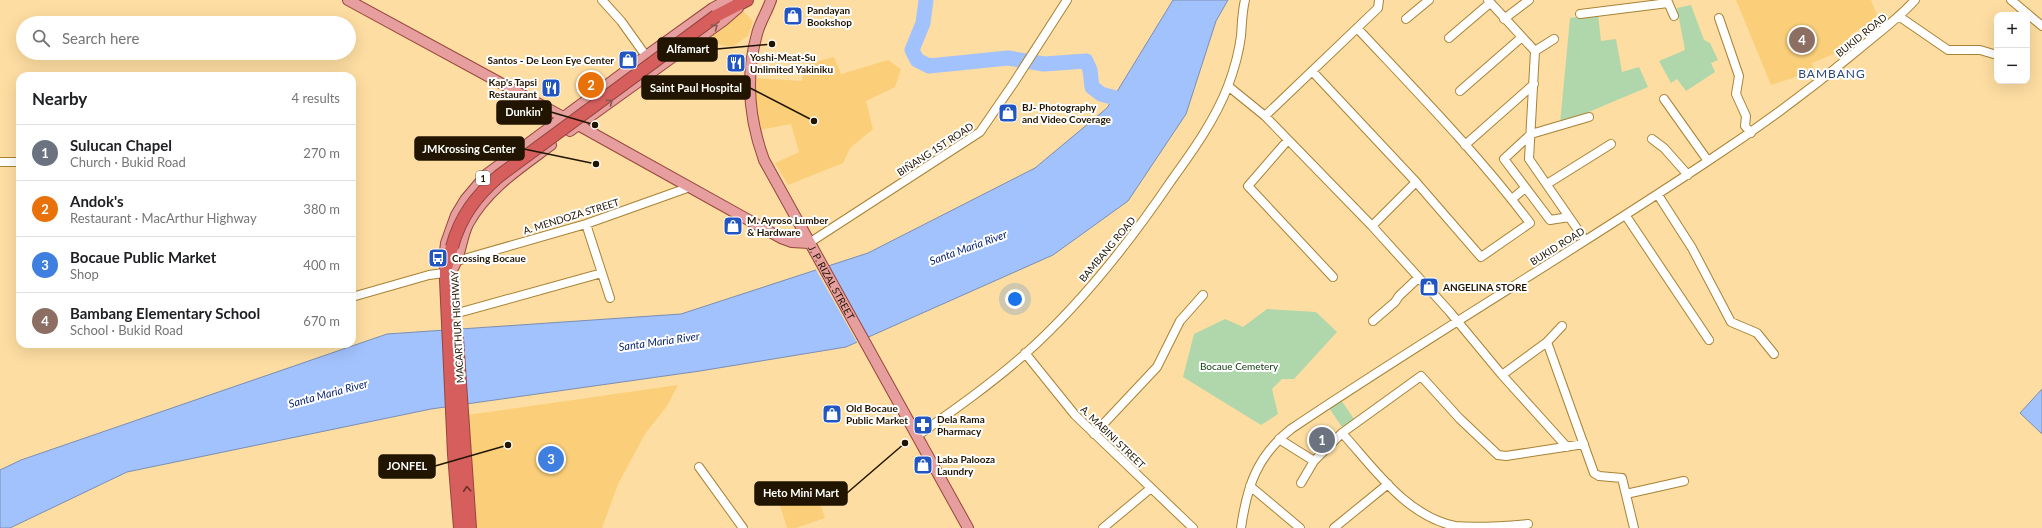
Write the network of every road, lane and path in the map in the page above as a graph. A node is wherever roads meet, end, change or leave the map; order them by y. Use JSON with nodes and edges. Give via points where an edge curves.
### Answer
{"nodes":[{"id":1,"x":348,"y":0,"type":"edge"},
{"id":2,"x":602,"y":0,"type":"edge"},
{"id":3,"x":728,"y":0,"type":"edge"},
{"id":4,"x":731,"y":0,"type":"edge"},
{"id":5,"x":746,"y":0,"type":"edge"},
{"id":6,"x":770,"y":0,"type":"edge"},
{"id":7,"x":1067,"y":0,"type":"edge"},
{"id":8,"x":1245,"y":0,"type":"edge"},
{"id":9,"x":1379,"y":0,"type":"edge"},
{"id":10,"x":1429,"y":0,"type":"edge"},
{"id":11,"x":1529,"y":0,"type":"edge"},
{"id":12,"x":1916,"y":0,"type":"edge"},
{"id":13,"x":2011,"y":0,"type":"edge"},
{"id":14,"x":1489,"y":1,"type":"edge"},
{"id":15,"x":1668,"y":1,"type":"edge"},
{"id":16,"x":1580,"y":14,"type":"dead end"},
{"id":17,"x":716,"y":16,"type":"junction"},
{"id":18,"x":1674,"y":16,"type":"dead end"},
{"id":19,"x":1900,"y":17,"type":"junction"},
{"id":20,"x":1719,"y":18,"type":"dead end"},
{"id":21,"x":1406,"y":19,"type":"dead end"},
{"id":22,"x":1504,"y":19,"type":"junction"},
{"id":23,"x":2042,"y":26,"type":"edge"},
{"id":24,"x":1357,"y":28,"type":"junction"},
{"id":25,"x":1522,"y":37,"type":"junction"},
{"id":26,"x":1448,"y":38,"type":"dead end"},
{"id":27,"x":1554,"y":39,"type":"dead end"},
{"id":28,"x":1535,"y":51,"type":"junction"},
{"id":29,"x":1994,"y":54,"type":"edge"},
{"id":30,"x":646,"y":56,"type":"junction"},
{"id":31,"x":1312,"y":71,"type":"junction"},
{"id":32,"x":1534,"y":84,"type":"junction"},
{"id":33,"x":1228,"y":86,"type":"junction"},
{"id":34,"x":1460,"y":91,"type":"dead end"},
{"id":35,"x":1664,"y":99,"type":"dead end"},
{"id":36,"x":1265,"y":116,"type":"junction"},
{"id":37,"x":563,"y":117,"type":"junction"},
{"id":38,"x":1589,"y":118,"type":"dead end"},
{"id":39,"x":578,"y":125,"type":"junction"},
{"id":40,"x":1749,"y":130,"type":"junction"},
{"id":41,"x":1531,"y":134,"type":"junction"},
{"id":42,"x":1652,"y":139,"type":"dead end"},
{"id":43,"x":1288,"y":140,"type":"junction"},
{"id":44,"x":1611,"y":144,"type":"dead end"},
{"id":45,"x":1465,"y":145,"type":"junction"},
{"id":46,"x":1707,"y":159,"type":"junction"},
{"id":47,"x":0,"y":162,"type":"edge"},
{"id":48,"x":16,"y":162,"type":"edge"},
{"id":49,"x":1684,"y":171,"type":"junction"},
{"id":50,"x":1416,"y":182,"type":"junction"},
{"id":51,"x":1547,"y":184,"type":"junction"},
{"id":52,"x":690,"y":187,"type":"junction"},
{"id":53,"x":1525,"y":188,"type":"junction"},
{"id":54,"x":1658,"y":195,"type":"junction"},
{"id":55,"x":1512,"y":199,"type":"junction"},
{"id":56,"x":1626,"y":216,"type":"junction"},
{"id":57,"x":1569,"y":217,"type":"junction"},
{"id":58,"x":586,"y":224,"type":"junction"},
{"id":59,"x":1372,"y":226,"type":"junction"},
{"id":60,"x":1581,"y":235,"type":"junction"},
{"id":61,"x":809,"y":243,"type":"junction"},
{"id":62,"x":451,"y":264,"type":"junction"},
{"id":63,"x":602,"y":273,"type":"junction"},
{"id":64,"x":1333,"y":277,"type":"dead end"},
{"id":65,"x":1418,"y":278,"type":"junction"},
{"id":66,"x":1203,"y":295,"type":"dead end"},
{"id":67,"x":356,"y":296,"type":"edge"},
{"id":68,"x":610,"y":298,"type":"dead end"},
{"id":69,"x":451,"y":317,"type":"junction"},
{"id":70,"x":1456,"y":320,"type":"junction"},
{"id":71,"x":1373,"y":321,"type":"dead end"},
{"id":72,"x":1562,"y":326,"type":"dead end"},
{"id":73,"x":1709,"y":340,"type":"dead end"},
{"id":74,"x":1547,"y":342,"type":"junction"},
{"id":75,"x":1025,"y":354,"type":"junction"},
{"id":76,"x":1774,"y":354,"type":"dead end"},
{"id":77,"x":1502,"y":375,"type":"junction"},
{"id":78,"x":458,"y":415,"type":"junction"},
{"id":79,"x":1342,"y":433,"type":"junction"},
{"id":80,"x":1094,"y":434,"type":"junction"},
{"id":81,"x":917,"y":436,"type":"junction"},
{"id":82,"x":1279,"y":438,"type":"junction"},
{"id":83,"x":1584,"y":444,"type":"junction"},
{"id":84,"x":1568,"y":447,"type":"junction"},
{"id":85,"x":1314,"y":461,"type":"junction"},
{"id":86,"x":699,"y":467,"type":"dead end"},
{"id":87,"x":1684,"y":481,"type":"dead end"},
{"id":88,"x":1301,"y":483,"type":"dead end"},
{"id":89,"x":1388,"y":484,"type":"junction"},
{"id":90,"x":1250,"y":486,"type":"junction"},
{"id":91,"x":1151,"y":488,"type":"junction"},
{"id":92,"x":1626,"y":494,"type":"junction"},
{"id":93,"x":1528,"y":524,"type":"dead end"},
{"id":94,"x":460,"y":528,"type":"edge"},
{"id":95,"x":470,"y":528,"type":"edge"},
{"id":96,"x":743,"y":528,"type":"edge"},
{"id":97,"x":968,"y":528,"type":"edge"},
{"id":98,"x":1103,"y":528,"type":"edge"},
{"id":99,"x":1193,"y":528,"type":"edge"},
{"id":100,"x":1241,"y":528,"type":"edge"},
{"id":101,"x":1300,"y":528,"type":"edge"},
{"id":102,"x":1334,"y":528,"type":"edge"},
{"id":103,"x":1634,"y":528,"type":"edge"}],
"edges":[{"from":1,"to":37,"type":"main road"},
{"from":2,"to":30,"type":"street"},
{"from":3,"to":30,"type":"main road","name":"MACARTHUR HIGHWAY","number":"1"},
{"from":4,"to":17,"type":"highway","number":"1"},
{"from":5,"to":17,"type":"highway","number":"1"},
{"from":39,"to":5,"type":"main road","name":"MACARTHUR HIGHWAY","number":"1","one_way":true,"via":[[723,21]]},
{"from":6,"to":61,"type":"main road","name":"J. P. RIZAL STREET","via":[[757,33],[751,63],[752,120],[764,160]]},
{"from":7,"to":61,"type":"street","name":"BIÑANG 1ST ROAD","via":[[980,132]]},
{"from":8,"to":33,"type":"street","name":"BAMBANG ROAD","via":[[1241,37]]},
{"from":9,"to":24,"type":"street","via":[[1378,8]]},
{"from":10,"to":21,"type":"street"},
{"from":11,"to":22,"type":"street"},
{"from":12,"to":19,"type":"street","name":"BUKID ROAD"},
{"from":13,"to":23,"type":"street"},
{"from":14,"to":22,"type":"street"},
{"from":14,"to":26,"type":"street"},
{"from":15,"to":16,"type":"street"},
{"from":15,"to":18,"type":"street"},
{"from":17,"to":62,"type":"highway","number":"1","bridge":true,"via":[[486,187],[470,206],[457,231]]},
{"from":19,"to":29,"type":"street","via":[[1948,50],[1980,50]]},
{"from":19,"to":40,"type":"street","name":"BUKID ROAD","via":[[1809,90]]},
{"from":20,"to":40,"type":"street","via":[[1739,76],[1736,94]]},
{"from":22,"to":25,"type":"street"},
{"from":24,"to":31,"type":"street"},
{"from":24,"to":45,"type":"street"},
{"from":25,"to":28,"type":"street"},
{"from":25,"to":34,"type":"street"},
{"from":27,"to":28,"type":"street"},
{"from":28,"to":32,"type":"street"},
{"from":30,"to":37,"type":"main road","name":"MACARTHUR HIGHWAY","number":"1"},
{"from":31,"to":36,"type":"street"},
{"from":31,"to":50,"type":"street"},
{"from":32,"to":41,"type":"street"},
{"from":32,"to":45,"type":"street"},
{"from":33,"to":36,"type":"street"},
{"from":33,"to":75,"type":"street","name":"BAMBANG ROAD","via":[[1192,151],[1133,236],[1069,310]]},
{"from":35,"to":46,"type":"street"},
{"from":36,"to":43,"type":"street"},
{"from":37,"to":62,"type":"main road","name":"MACARTHUR HIGHWAY","number":"1","via":[[487,174],[465,200],[456,215],[446,243],[444,260]]},
{"from":38,"to":41,"type":"street"},
{"from":39,"to":52,"type":"main road"},
{"from":39,"to":62,"type":"main road","name":"MACARTHUR HIGHWAY","number":"1","via":[[518,169],[488,196],[468,225]]},
{"from":40,"to":46,"type":"street","name":"BUKID ROAD"},
{"from":41,"to":51,"type":"street","via":[[1529,159]]},
{"from":41,"to":53,"type":"street","via":[[1504,159]]},
{"from":42,"to":49,"type":"street","via":[[1664,148]]},
{"from":43,"to":59,"type":"street"},
{"from":43,"to":64,"type":"street","via":[[1248,186]]},
{"from":44,"to":51,"type":"street"},
{"from":45,"to":55,"type":"street"},
{"from":46,"to":49,"type":"street","name":"BUKID ROAD"},
{"from":47,"to":48,"type":"street"},
{"from":49,"to":54,"type":"street","name":"BUKID ROAD"},
{"from":50,"to":55,"type":"street","via":[[1482,257],[1530,223]]},
{"from":50,"to":59,"type":"street"},
{"from":51,"to":57,"type":"street"},
{"from":52,"to":58,"type":"street","name":"A. MENDOZA STREET"},
{"from":52,"to":61,"type":"main road","via":[[781,238],[792,242]]},
{"from":53,"to":55,"type":"street"},
{"from":53,"to":57,"type":"street","via":[[1550,220]]},
{"from":54,"to":56,"type":"street","name":"BUKID ROAD"},
{"from":54,"to":76,"type":"street","via":[[1692,248],[1731,322],[1757,333]]},
{"from":56,"to":60,"type":"street","name":"BUKID ROAD"},
{"from":56,"to":73,"type":"street"},
{"from":57,"to":60,"type":"street"},
{"from":58,"to":62,"type":"street","name":"A. MENDOZA STREET"},
{"from":58,"to":63,"type":"street"},
{"from":59,"to":65,"type":"street"},
{"from":60,"to":70,"type":"street","name":"BUKID ROAD"},
{"from":61,"to":81,"type":"main road","name":"J. P. RIZAL STREET"},
{"from":62,"to":67,"type":"street","name":"A. MENDOZA STREET","via":[[429,275]]},
{"from":62,"to":69,"type":"highway","name":"MACARTHUR HIGHWAY","number":"1"},
{"from":63,"to":68,"type":"street"},
{"from":63,"to":69,"type":"street"},
{"from":65,"to":70,"type":"street"},
{"from":65,"to":71,"type":"street"},
{"from":66,"to":80,"type":"street","via":[[1180,321],[1157,367]]},
{"from":69,"to":78,"type":"highway","name":"MACARTHUR HIGHWAY","number":"1"},
{"from":70,"to":77,"type":"street"},
{"from":70,"to":82,"type":"street","name":"BUKID ROAD"},
{"from":72,"to":74,"type":"street"},
{"from":74,"to":77,"type":"street"},
{"from":74,"to":83,"type":"street"},
{"from":75,"to":80,"type":"street","name":"A. MABINI STREET"},
{"from":75,"to":81,"type":"street","name":"BAMBANG ROAD","via":[[974,396]]},
{"from":77,"to":84,"type":"street"},
{"from":78,"to":94,"type":"highway","name":"MACARTHUR HIGHWAY","number":"1"},
{"from":95,"to":78,"type":"highway","name":"MACARTHUR HIGHWAY","number":"1","one_way":true},
{"from":79,"to":84,"type":"street","via":[[1421,376],[1459,418],[1498,455]]},
{"from":79,"to":85,"type":"street"},
{"from":79,"to":89,"type":"street"},
{"from":80,"to":91,"type":"street","name":"A. MABINI STREET"},
{"from":81,"to":97,"type":"main road","name":"J. P. RIZAL STREET"},
{"from":82,"to":85,"type":"street"},
{"from":82,"to":90,"type":"street","name":"BUKID ROAD","via":[[1260,461]]},
{"from":83,"to":84,"type":"street"},
{"from":83,"to":92,"type":"street","via":[[1594,473],[1599,476],[1622,478]]},
{"from":85,"to":88,"type":"street"},
{"from":86,"to":96,"type":"street"},
{"from":87,"to":92,"type":"street"},
{"from":89,"to":93,"type":"street","via":[[1418,510],[1456,527]]},
{"from":89,"to":102,"type":"street"},
{"from":90,"to":100,"type":"street","name":"BUKID ROAD"},
{"from":90,"to":101,"type":"street"},
{"from":91,"to":98,"type":"street"},
{"from":91,"to":99,"type":"street","name":"A. MABINI STREET"},
{"from":92,"to":103,"type":"street"}]}
